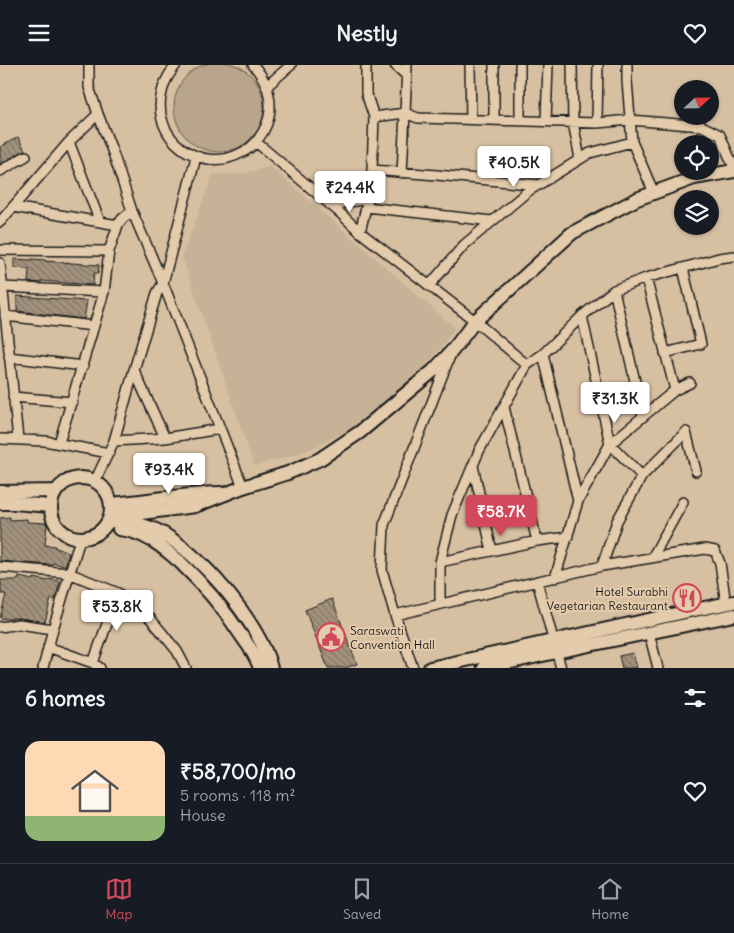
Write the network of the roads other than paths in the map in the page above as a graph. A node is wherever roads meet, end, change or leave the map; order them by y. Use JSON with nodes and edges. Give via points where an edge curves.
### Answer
{"nodes":[{"id":1,"x":89,"y":65,"type":"edge"},
{"id":2,"x":176,"y":65,"type":"edge"},
{"id":3,"x":253,"y":65,"type":"edge"},
{"id":4,"x":291,"y":65,"type":"edge"},
{"id":5,"x":366,"y":65,"type":"edge"},
{"id":6,"x":395,"y":65,"type":"edge"},
{"id":7,"x":407,"y":65,"type":"edge"},
{"id":8,"x":470,"y":65,"type":"edge"},
{"id":9,"x":494,"y":65,"type":"edge"},
{"id":10,"x":520,"y":65,"type":"edge"},
{"id":11,"x":548,"y":65,"type":"edge"},
{"id":12,"x":572,"y":65,"type":"edge"},
{"id":13,"x":598,"y":65,"type":"edge"},
{"id":14,"x":627,"y":65,"type":"edge"},
{"id":15,"x":407,"y":76,"type":"junction"},
{"id":16,"x":267,"y":86,"type":"junction"},
{"id":17,"x":405,"y":113,"type":"junction"},
{"id":18,"x":98,"y":114,"type":"junction"},
{"id":19,"x":374,"y":117,"type":"junction"},
{"id":20,"x":471,"y":119,"type":"junction"},
{"id":21,"x":494,"y":119,"type":"junction"},
{"id":22,"x":520,"y":120,"type":"junction"},
{"id":23,"x":630,"y":120,"type":"junction"},
{"id":24,"x":546,"y":121,"type":"junction"},
{"id":25,"x":573,"y":122,"type":"junction"},
{"id":26,"x":597,"y":123,"type":"junction"},
{"id":27,"x":69,"y":142,"type":"junction"},
{"id":28,"x":256,"y":142,"type":"junction"},
{"id":29,"x":632,"y":142,"type":"junction"},
{"id":30,"x":26,"y":156,"type":"dead end"},
{"id":31,"x":196,"y":157,"type":"junction"},
{"id":32,"x":580,"y":159,"type":"junction"},
{"id":33,"x":734,"y":169,"type":"edge"},
{"id":34,"x":372,"y":170,"type":"junction"},
{"id":35,"x":0,"y":171,"type":"edge"},
{"id":36,"x":402,"y":173,"type":"junction"},
{"id":37,"x":539,"y":185,"type":"junction"},
{"id":38,"x":654,"y":193,"type":"junction"},
{"id":39,"x":367,"y":203,"type":"junction"},
{"id":40,"x":330,"y":205,"type":"junction"},
{"id":41,"x":13,"y":207,"type":"junction"},
{"id":42,"x":132,"y":211,"type":"junction"},
{"id":43,"x":492,"y":221,"type":"junction"},
{"id":44,"x":0,"y":222,"type":"edge"},
{"id":45,"x":100,"y":222,"type":"junction"},
{"id":46,"x":118,"y":225,"type":"junction"},
{"id":47,"x":360,"y":232,"type":"junction"},
{"id":48,"x":0,"y":250,"type":"edge"},
{"id":49,"x":109,"y":251,"type":"junction"},
{"id":50,"x":734,"y":256,"type":"edge"},
{"id":51,"x":0,"y":263,"type":"edge"},
{"id":52,"x":683,"y":268,"type":"junction"},
{"id":53,"x":646,"y":278,"type":"junction"},
{"id":54,"x":163,"y":283,"type":"junction"},
{"id":55,"x":429,"y":285,"type":"junction"},
{"id":56,"x":3,"y":287,"type":"junction"},
{"id":57,"x":614,"y":290,"type":"junction"},
{"id":58,"x":104,"y":292,"type":"junction"},
{"id":59,"x":5,"y":316,"type":"junction"},
{"id":60,"x":582,"y":316,"type":"junction"},
{"id":61,"x":475,"y":321,"type":"junction"},
{"id":62,"x":94,"y":327,"type":"junction"},
{"id":63,"x":452,"y":351,"type":"junction"},
{"id":64,"x":666,"y":353,"type":"junction"},
{"id":65,"x":544,"y":354,"type":"junction"},
{"id":66,"x":9,"y":357,"type":"junction"},
{"id":67,"x":528,"y":365,"type":"junction"},
{"id":68,"x":83,"y":366,"type":"junction"},
{"id":69,"x":134,"y":370,"type":"junction"},
{"id":70,"x":690,"y":383,"type":"dead end"},
{"id":71,"x":675,"y":390,"type":"junction"},
{"id":72,"x":13,"y":397,"type":"junction"},
{"id":73,"x":72,"y":402,"type":"junction"},
{"id":74,"x":504,"y":407,"type":"junction"},
{"id":75,"x":643,"y":416,"type":"junction"},
{"id":76,"x":220,"y":429,"type":"junction"},
{"id":77,"x":166,"y":438,"type":"junction"},
{"id":78,"x":0,"y":439,"type":"edge"},
{"id":79,"x":18,"y":439,"type":"junction"},
{"id":80,"x":114,"y":441,"type":"junction"},
{"id":81,"x":59,"y":443,"type":"junction"},
{"id":82,"x":610,"y":444,"type":"junction"},
{"id":83,"x":109,"y":453,"type":"junction"},
{"id":84,"x":473,"y":466,"type":"junction"},
{"id":85,"x":696,"y":471,"type":"dead end"},
{"id":86,"x":642,"y":476,"type":"junction"},
{"id":87,"x":95,"y":481,"type":"junction"},
{"id":88,"x":243,"y":487,"type":"junction"},
{"id":89,"x":55,"y":491,"type":"junction"},
{"id":90,"x":0,"y":492,"type":"edge"},
{"id":91,"x":578,"y":501,"type":"junction"},
{"id":92,"x":682,"y":501,"type":"dead end"},
{"id":93,"x":0,"y":503,"type":"edge"},
{"id":94,"x":50,"y":506,"type":"junction"},
{"id":95,"x":108,"y":516,"type":"junction"},
{"id":96,"x":568,"y":537,"type":"junction"},
{"id":97,"x":80,"y":539,"type":"junction"},
{"id":98,"x":537,"y":541,"type":"junction"},
{"id":99,"x":492,"y":551,"type":"junction"},
{"id":100,"x":652,"y":558,"type":"junction"},
{"id":101,"x":440,"y":562,"type":"junction"},
{"id":102,"x":602,"y":566,"type":"junction"},
{"id":103,"x":0,"y":567,"type":"edge"},
{"id":104,"x":70,"y":573,"type":"junction"},
{"id":105,"x":555,"y":578,"type":"junction"},
{"id":106,"x":537,"y":581,"type":"junction"},
{"id":107,"x":118,"y":593,"type":"junction"},
{"id":108,"x":440,"y":603,"type":"junction"},
{"id":109,"x":730,"y":603,"type":"edge"},
{"id":110,"x":395,"y":615,"type":"junction"},
{"id":111,"x":734,"y":615,"type":"edge"},
{"id":112,"x":0,"y":627,"type":"edge"},
{"id":113,"x":53,"y":629,"type":"junction"},
{"id":114,"x":649,"y":633,"type":"junction"},
{"id":115,"x":48,"y":647,"type":"junction"},
{"id":116,"x":555,"y":647,"type":"junction"},
{"id":117,"x":96,"y":665,"type":"edge"},
{"id":118,"x":43,"y":668,"type":"edge"},
{"id":119,"x":186,"y":668,"type":"edge"},
{"id":120,"x":260,"y":668,"type":"edge"},
{"id":121,"x":271,"y":668,"type":"edge"},
{"id":122,"x":413,"y":668,"type":"edge"},
{"id":123,"x":430,"y":668,"type":"edge"},
{"id":124,"x":484,"y":668,"type":"edge"},
{"id":125,"x":561,"y":668,"type":"edge"},
{"id":126,"x":658,"y":668,"type":"edge"}],
"edges":[{"from":1,"to":18,"type":"street","via":[[89,87]]},
{"from":2,"to":31,"type":"street","via":[[161,92],[163,124],[182,149]]},
{"from":3,"to":16,"type":"street"},
{"from":4,"to":16,"type":"street"},
{"from":5,"to":19,"type":"street","via":[[366,93]]},
{"from":6,"to":15,"type":"street"},
{"from":7,"to":15,"type":"street"},
{"from":8,"to":20,"type":"street"},
{"from":9,"to":21,"type":"street"},
{"from":10,"to":22,"type":"street"},
{"from":11,"to":24,"type":"street"},
{"from":12,"to":25,"type":"street"},
{"from":13,"to":26,"type":"street"},
{"from":14,"to":23,"type":"street"},
{"from":15,"to":17,"type":"street"},
{"from":16,"to":28,"type":"street","via":[[269,116]]},
{"from":17,"to":19,"type":"street"},
{"from":17,"to":20,"type":"street","via":[[418,118]]},
{"from":17,"to":36,"type":"street"},
{"from":18,"to":27,"type":"street"},
{"from":18,"to":42,"type":"street"},
{"from":19,"to":34,"type":"street"},
{"from":20,"to":21,"type":"street"},
{"from":21,"to":22,"type":"street"},
{"from":22,"to":24,"type":"street"},
{"from":23,"to":26,"type":"street"},
{"from":23,"to":29,"type":"street"},
{"from":23,"to":33,"type":"street","via":[[702,127],[720,135]]},
{"from":24,"to":25,"type":"street"},
{"from":25,"to":26,"type":"street"},
{"from":25,"to":32,"type":"street"},
{"from":27,"to":41,"type":"street"},
{"from":27,"to":45,"type":"street"},
{"from":28,"to":31,"type":"street","via":[[246,151],[228,159]]},
{"from":28,"to":40,"type":"street"},
{"from":29,"to":32,"type":"street","via":[[590,153]]},
{"from":29,"to":38,"type":"street"},
{"from":30,"to":35,"type":"street"},
{"from":31,"to":54,"type":"street"},
{"from":32,"to":37,"type":"street"},
{"from":33,"to":38,"type":"street","via":[[694,178]]},
{"from":34,"to":36,"type":"street"},
{"from":34,"to":39,"type":"street"},
{"from":36,"to":37,"type":"street"},
{"from":37,"to":43,"type":"street"},
{"from":38,"to":61,"type":"street","via":[[572,233]]},
{"from":39,"to":40,"type":"street"},
{"from":39,"to":43,"type":"street"},
{"from":39,"to":47,"type":"street"},
{"from":40,"to":47,"type":"street"},
{"from":41,"to":44,"type":"street"},
{"from":41,"to":45,"type":"street"},
{"from":42,"to":46,"type":"street"},
{"from":42,"to":54,"type":"street"},
{"from":43,"to":55,"type":"street","via":[[464,245]]},
{"from":45,"to":46,"type":"street"},
{"from":46,"to":49,"type":"street"},
{"from":47,"to":55,"type":"street"},
{"from":48,"to":49,"type":"street"},
{"from":49,"to":58,"type":"street"},
{"from":50,"to":52,"type":"street"},
{"from":51,"to":56,"type":"street"},
{"from":52,"to":53,"type":"street"},
{"from":52,"to":64,"type":"street","via":[[701,344]]},
{"from":53,"to":57,"type":"street"},
{"from":53,"to":64,"type":"street"},
{"from":54,"to":69,"type":"street","via":[[156,293]]},
{"from":54,"to":76,"type":"street"},
{"from":55,"to":61,"type":"street"},
{"from":56,"to":58,"type":"street"},
{"from":56,"to":59,"type":"street"},
{"from":57,"to":60,"type":"street"},
{"from":57,"to":75,"type":"street"},
{"from":58,"to":62,"type":"street"},
{"from":59,"to":62,"type":"street"},
{"from":59,"to":66,"type":"street"},
{"from":60,"to":65,"type":"street"},
{"from":60,"to":82,"type":"street"},
{"from":61,"to":63,"type":"street"},
{"from":61,"to":67,"type":"street"},
{"from":62,"to":68,"type":"street"},
{"from":63,"to":88,"type":"street","via":[[360,433],[320,459]]},
{"from":63,"to":110,"type":"street","via":[[384,525],[382,570]]},
{"from":64,"to":71,"type":"street"},
{"from":65,"to":67,"type":"street"},
{"from":65,"to":91,"type":"street"},
{"from":66,"to":68,"type":"street"},
{"from":66,"to":72,"type":"street"},
{"from":67,"to":74,"type":"street"},
{"from":68,"to":73,"type":"street"},
{"from":69,"to":77,"type":"street"},
{"from":69,"to":80,"type":"street"},
{"from":70,"to":71,"type":"street"},
{"from":71,"to":75,"type":"street"},
{"from":72,"to":73,"type":"street"},
{"from":72,"to":79,"type":"street"},
{"from":73,"to":81,"type":"street"},
{"from":74,"to":84,"type":"street"},
{"from":74,"to":98,"type":"street"},
{"from":75,"to":82,"type":"street"},
{"from":76,"to":77,"type":"street"},
{"from":76,"to":88,"type":"street"},
{"from":77,"to":80,"type":"street"},
{"from":78,"to":79,"type":"street"},
{"from":79,"to":81,"type":"street"},
{"from":80,"to":83,"type":"street"},
{"from":81,"to":83,"type":"street"},
{"from":82,"to":86,"type":"street"},
{"from":82,"to":91,"type":"street"},
{"from":83,"to":87,"type":"street"},
{"from":84,"to":99,"type":"street"},
{"from":84,"to":101,"type":"street","via":[[452,515]]},
{"from":85,"to":86,"type":"street","via":[[686,432]]},
{"from":86,"to":102,"type":"street","via":[[617,521]]},
{"from":87,"to":89,"type":"street","via":[[86,478],[68,480]]},
{"from":87,"to":95,"type":"street","via":[[108,495]]},
{"from":88,"to":95,"type":"street","via":[[195,505]]},
{"from":89,"to":90,"type":"street"},
{"from":89,"to":94,"type":"street"},
{"from":91,"to":96,"type":"street"},
{"from":92,"to":100,"type":"street"},
{"from":93,"to":94,"type":"street"},
{"from":94,"to":97,"type":"street","via":[[55,525],[62,532]]},
{"from":95,"to":97,"type":"street","via":[[97,534]]},
{"from":95,"to":120,"type":"street","via":[[128,530],[152,540],[190,571],[233,622]]},
{"from":95,"to":121,"type":"street","via":[[155,529],[175,540],[200,563],[243,613],[259,637]]},
{"from":96,"to":98,"type":"street"},
{"from":96,"to":105,"type":"street"},
{"from":97,"to":104,"type":"street"},
{"from":98,"to":99,"type":"street"},
{"from":99,"to":101,"type":"street"},
{"from":100,"to":102,"type":"street"},
{"from":100,"to":109,"type":"street","via":[[705,549],[715,551]]},
{"from":101,"to":108,"type":"street"},
{"from":102,"to":105,"type":"street"},
{"from":103,"to":104,"type":"street"},
{"from":104,"to":107,"type":"street"},
{"from":104,"to":113,"type":"street"},
{"from":105,"to":106,"type":"street"},
{"from":106,"to":108,"type":"street"},
{"from":106,"to":116,"type":"street"},
{"from":107,"to":117,"type":"street"},
{"from":107,"to":119,"type":"street","via":[[150,618],[177,651]]},
{"from":108,"to":110,"type":"street"},
{"from":109,"to":116,"type":"street"},
{"from":110,"to":122,"type":"street"},
{"from":111,"to":114,"type":"street"},
{"from":112,"to":113,"type":"street","via":[[19,624]]},
{"from":113,"to":115,"type":"street"},
{"from":114,"to":116,"type":"street"},
{"from":114,"to":126,"type":"street"},
{"from":115,"to":117,"type":"street"},
{"from":115,"to":118,"type":"street"},
{"from":116,"to":123,"type":"street"},
{"from":116,"to":124,"type":"street"},
{"from":116,"to":125,"type":"street"}]}
